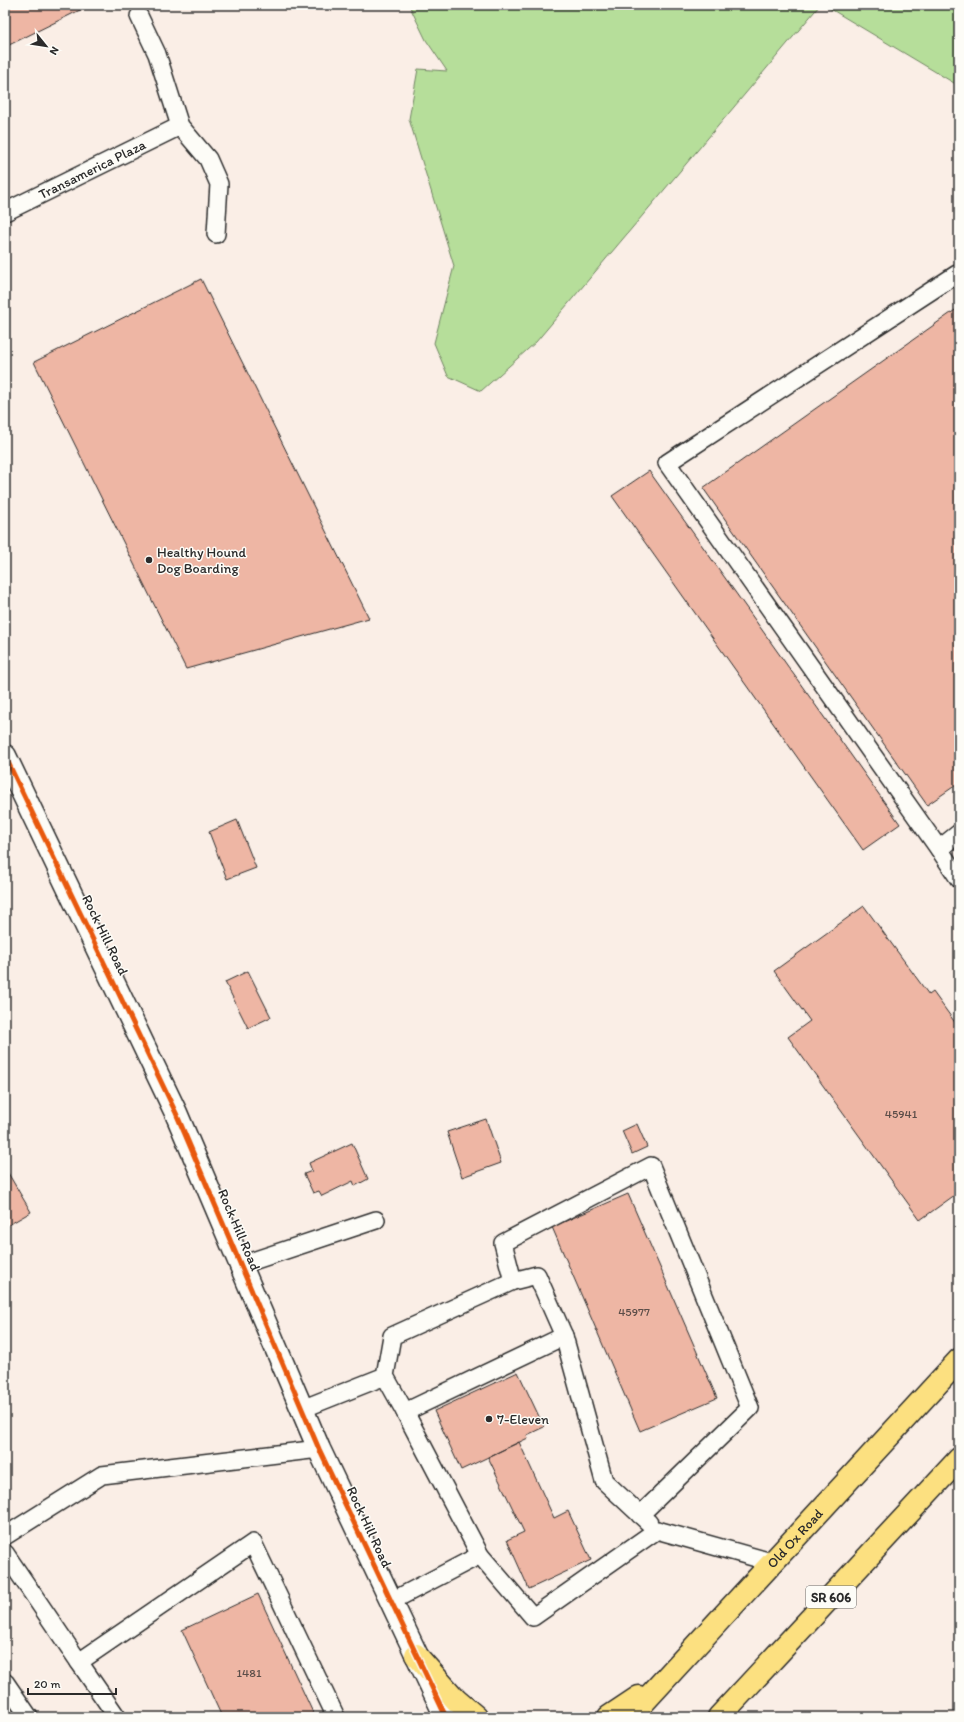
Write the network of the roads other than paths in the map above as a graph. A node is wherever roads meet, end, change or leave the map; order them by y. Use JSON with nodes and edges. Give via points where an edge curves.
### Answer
{"nodes":[{"id":1,"x":139,"y":16,"type":"dead end"},
{"id":2,"x":180,"y":126,"type":"junction"},
{"id":3,"x":5,"y":212,"type":"edge"},
{"id":4,"x":216,"y":234,"type":"dead end"},
{"id":5,"x":959,"y":277,"type":"edge"},
{"id":6,"x":5,"y":756,"type":"edge"},
{"id":7,"x":959,"y":834,"type":"edge"},
{"id":8,"x":939,"y":849,"type":"junction"},
{"id":9,"x":959,"y":879,"type":"edge"},
{"id":10,"x":376,"y":1220,"type":"dead end"},
{"id":11,"x":241,"y":1266,"type":"junction"},
{"id":12,"x":513,"y":1281,"type":"junction"},
{"id":13,"x":564,"y":1336,"type":"junction"},
{"id":14,"x":959,"y":1360,"type":"edge"},
{"id":15,"x":385,"y":1376,"type":"junction"},
{"id":16,"x":302,"y":1409,"type":"junction"},
{"id":17,"x":405,"y":1412,"type":"junction"},
{"id":18,"x":319,"y":1449,"type":"junction"},
{"id":19,"x":959,"y":1458,"type":"edge"},
{"id":20,"x":640,"y":1515,"type":"junction"},
{"id":21,"x":657,"y":1530,"type":"junction"},
{"id":22,"x":5,"y":1536,"type":"edge"},
{"id":23,"x":5,"y":1553,"type":"edge"},
{"id":24,"x":480,"y":1555,"type":"junction"},
{"id":25,"x":771,"y":1562,"type":"junction"},
{"id":26,"x":390,"y":1602,"type":"junction"},
{"id":27,"x":416,"y":1655,"type":"junction"},
{"id":28,"x":79,"y":1662,"type":"junction"},
{"id":29,"x":664,"y":1679,"type":"junction"},
{"id":30,"x":5,"y":1682,"type":"edge"},
{"id":31,"x":29,"y":1717,"type":"edge"},
{"id":32,"x":117,"y":1717,"type":"edge"},
{"id":33,"x":336,"y":1717,"type":"edge"},
{"id":34,"x":446,"y":1717,"type":"edge"},
{"id":35,"x":476,"y":1717,"type":"edge"},
{"id":36,"x":609,"y":1717,"type":"edge"},
{"id":37,"x":630,"y":1717,"type":"edge"},
{"id":38,"x":719,"y":1717,"type":"edge"}],
"edges":[{"from":1,"to":2,"type":"lane","via":[[157,54]]},
{"from":2,"to":3,"type":"lane","name":"Transamerica Plaza"},
{"from":2,"to":4,"type":"lane","via":[[208,159],[219,184]]},
{"from":5,"to":8,"type":"lane","via":[[957,274],[667,463]]},
{"from":6,"to":11,"type":"street","name":"Rock Hill Road","via":[[176,1113]]},
{"from":7,"to":8,"type":"lane"},
{"from":8,"to":9,"type":"lane"},
{"from":10,"to":11,"type":"lane"},
{"from":11,"to":16,"type":"street","name":"Rock Hill Road"},
{"from":12,"to":13,"type":"lane","via":[[537,1275]]},
{"from":12,"to":15,"type":"lane","via":[[392,1336]]},
{"from":12,"to":20,"type":"lane","via":[[503,1243],[650,1166],[750,1408]]},
{"from":13,"to":17,"type":"lane"},
{"from":13,"to":20,"type":"lane","via":[[604,1482]]},
{"from":14,"to":25,"type":"main road","name":"Old Ox Road"},
{"from":15,"to":16,"type":"lane"},
{"from":15,"to":17,"type":"lane"},
{"from":16,"to":18,"type":"street","name":"Rock Hill Road"},
{"from":17,"to":24,"type":"lane"},
{"from":18,"to":22,"type":"lane","via":[[102,1475]]},
{"from":18,"to":26,"type":"street","name":"Rock Hill Road"},
{"from":19,"to":38,"type":"main road","number":"SR 606"},
{"from":20,"to":21,"type":"lane"},
{"from":21,"to":24,"type":"lane","via":[[533,1617]]},
{"from":21,"to":25,"type":"lane"},
{"from":23,"to":28,"type":"lane"},
{"from":24,"to":26,"type":"lane"},
{"from":25,"to":29,"type":"main road","name":"Old Ox Road"},
{"from":26,"to":27,"type":"street","name":"Rock Hill Road"},
{"from":27,"to":34,"type":"street","name":"Rock Hill Road"},
{"from":27,"to":35,"type":"main road","via":[[456,1700]]},
{"from":28,"to":32,"type":"lane"},
{"from":28,"to":33,"type":"lane","via":[[253,1543]]},
{"from":29,"to":36,"type":"main road"},
{"from":29,"to":37,"type":"main road","name":"Old Ox Road"},
{"from":30,"to":31,"type":"lane"}]}
